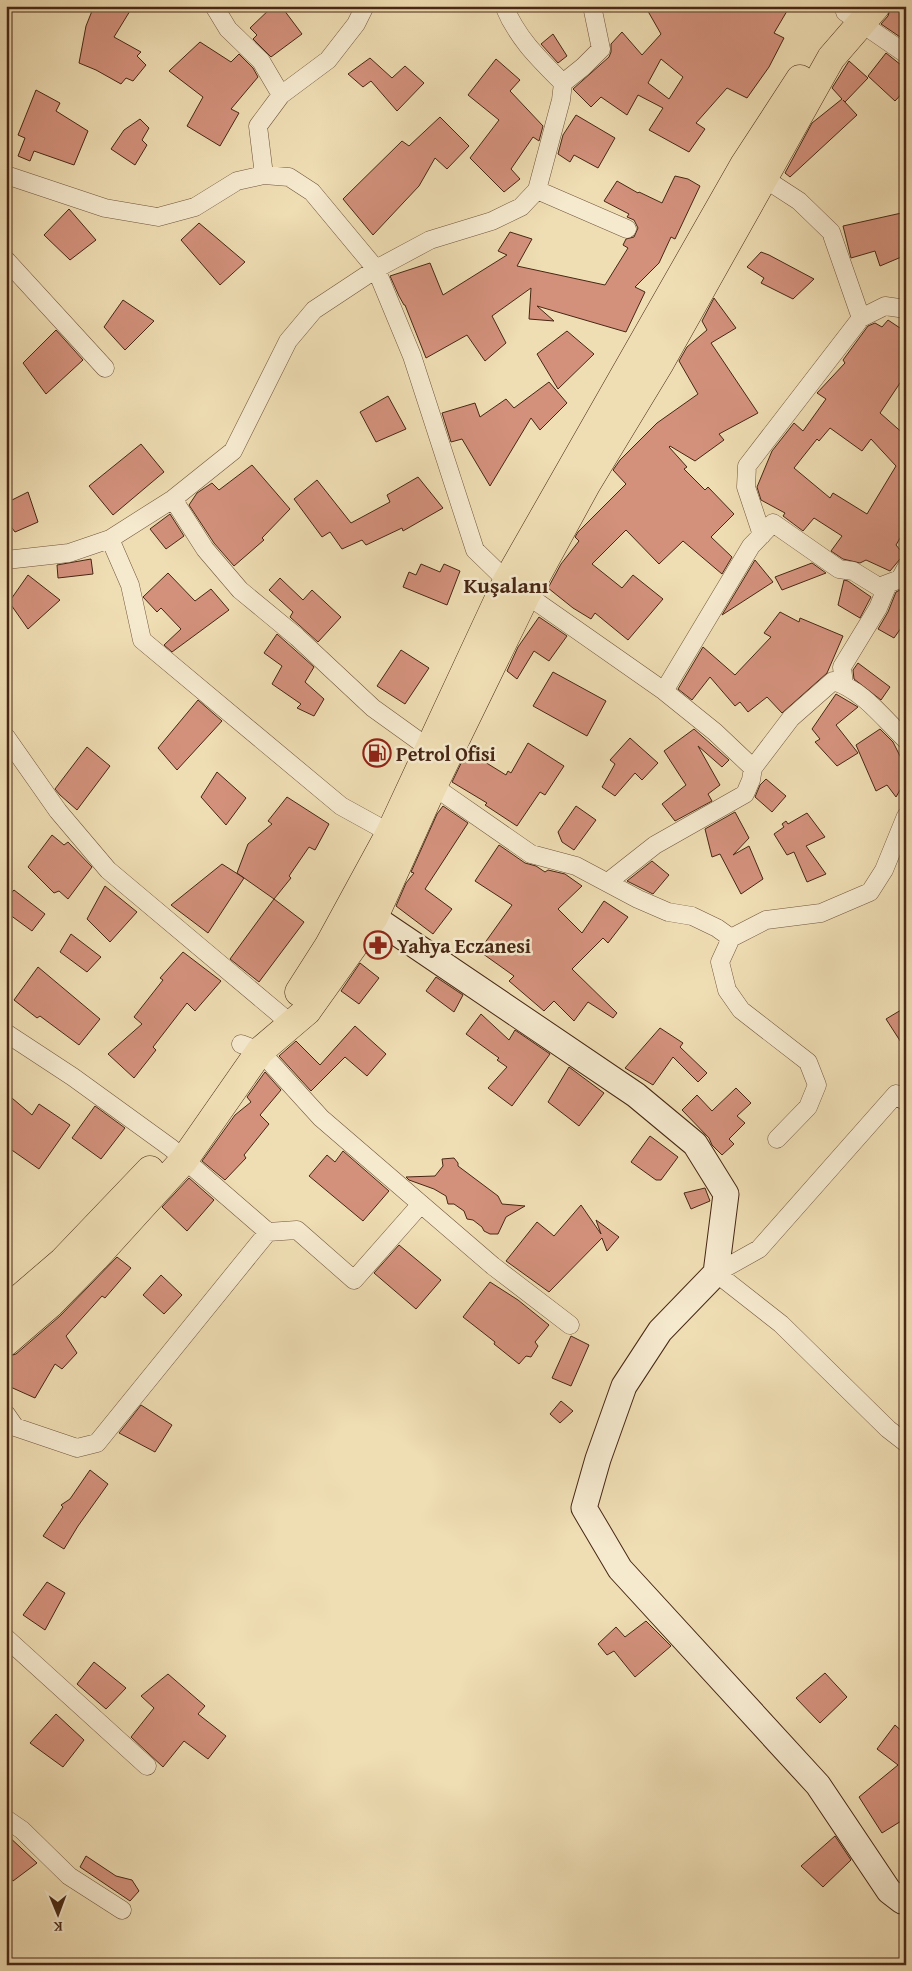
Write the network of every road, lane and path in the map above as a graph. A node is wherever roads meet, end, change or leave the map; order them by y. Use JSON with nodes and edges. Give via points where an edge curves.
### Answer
{"nodes":[{"id":1,"x":214,"y":6,"type":"edge"},
{"id":2,"x":365,"y":6,"type":"edge"},
{"id":3,"x":504,"y":6,"type":"edge"},
{"id":4,"x":592,"y":6,"type":"edge"},
{"id":5,"x":858,"y":12,"type":"edge"},
{"id":6,"x":906,"y":54,"type":"edge"},
{"id":7,"x":563,"y":82,"type":"junction"},
{"id":8,"x":281,"y":95,"type":"junction"},
{"id":9,"x":754,"y":172,"type":"junction"},
{"id":10,"x":6,"y":175,"type":"edge"},
{"id":11,"x":264,"y":175,"type":"junction"},
{"id":12,"x":537,"y":190,"type":"junction"},
{"id":13,"x":627,"y":229,"type":"dead end"},
{"id":14,"x":6,"y":260,"type":"edge"},
{"id":15,"x":376,"y":268,"type":"junction"},
{"id":16,"x":906,"y":309,"type":"edge"},
{"id":17,"x":861,"y":318,"type":"junction"},
{"id":18,"x":105,"y":368,"type":"dead end"},
{"id":19,"x":173,"y":499,"type":"junction"},
{"id":20,"x":762,"y":535,"type":"junction"},
{"id":21,"x":110,"y":539,"type":"junction"},
{"id":22,"x":6,"y":560,"type":"edge"},
{"id":23,"x":906,"y":568,"type":"edge"},
{"id":24,"x":888,"y":584,"type":"junction"},
{"id":25,"x":516,"y":588,"type":"junction"},
{"id":26,"x":844,"y":684,"type":"junction"},
{"id":27,"x":664,"y":691,"type":"junction"},
{"id":28,"x":6,"y":737,"type":"edge"},
{"id":29,"x":906,"y":740,"type":"edge"},
{"id":30,"x":430,"y":749,"type":"junction"},
{"id":31,"x":752,"y":768,"type":"junction"},
{"id":32,"x":425,"y":780,"type":"junction"},
{"id":33,"x":906,"y":816,"type":"edge"},
{"id":34,"x":390,"y":834,"type":"junction"},
{"id":35,"x":608,"y":882,"type":"junction"},
{"id":36,"x":363,"y":910,"type":"junction"},
{"id":37,"x":731,"y":938,"type":"junction"},
{"id":38,"x":283,"y":1017,"type":"junction"},
{"id":39,"x":6,"y":1033,"type":"edge"},
{"id":40,"x":251,"y":1048,"type":"junction"},
{"id":41,"x":906,"y":1102,"type":"edge"},
{"id":42,"x":777,"y":1139,"type":"dead end"},
{"id":43,"x":178,"y":1154,"type":"junction"},
{"id":44,"x":421,"y":1204,"type":"junction"},
{"id":45,"x":268,"y":1232,"type":"junction"},
{"id":46,"x":716,"y":1272,"type":"junction"},
{"id":47,"x":6,"y":1310,"type":"edge"},
{"id":48,"x":570,"y":1325,"type":"dead end"},
{"id":49,"x":6,"y":1342,"type":"edge"},
{"id":50,"x":6,"y":1414,"type":"edge"},
{"id":51,"x":906,"y":1443,"type":"edge"},
{"id":52,"x":6,"y":1638,"type":"edge"},
{"id":53,"x":147,"y":1766,"type":"dead end"},
{"id":54,"x":6,"y":1819,"type":"edge"},
{"id":55,"x":906,"y":1900,"type":"edge"},
{"id":56,"x":122,"y":1910,"type":"dead end"}],
"edges":[{"from":1,"to":8,"type":"street","via":[[228,29],[261,61]]},
{"from":2,"to":8,"type":"street","via":[[356,24],[328,60]]},
{"from":3,"to":7,"type":"street","via":[[512,25],[536,56]]},
{"from":4,"to":7,"type":"street","via":[[601,49]]},
{"from":5,"to":6,"type":"street"},
{"from":5,"to":9,"type":"highway"},
{"from":7,"to":12,"type":"street"},
{"from":8,"to":11,"type":"street","via":[[258,126]]},
{"from":9,"to":17,"type":"street","via":[[799,200],[831,232]]},
{"from":9,"to":25,"type":"highway"},
{"from":10,"to":11,"type":"street","via":[[105,208],[158,217],[196,207],[237,181]]},
{"from":11,"to":15,"type":"street","via":[[289,177],[312,192]]},
{"from":12,"to":13,"type":"street"},
{"from":12,"to":15,"type":"street","via":[[520,207],[492,221],[430,240]]},
{"from":14,"to":18,"type":"street"},
{"from":15,"to":19,"type":"street","via":[[314,310],[288,341],[233,451]]},
{"from":15,"to":25,"type":"street","via":[[412,356],[476,550]]},
{"from":16,"to":17,"type":"street","via":[[885,306]]},
{"from":17,"to":20,"type":"street","via":[[747,466],[746,487]]},
{"from":19,"to":21,"type":"street"},
{"from":19,"to":30,"type":"street","via":[[205,549],[240,590],[297,637],[373,708]]},
{"from":20,"to":24,"type":"street","via":[[773,523],[839,569],[853,571],[879,587]]},
{"from":20,"to":27,"type":"street","via":[[751,546]]},
{"from":21,"to":22,"type":"street","via":[[70,553]]},
{"from":21,"to":34,"type":"street","via":[[130,585],[142,640],[341,806]]},
{"from":23,"to":24,"type":"street","via":[[900,579]]},
{"from":24,"to":26,"type":"street","via":[[878,608],[842,667]]},
{"from":25,"to":27,"type":"street"},
{"from":25,"to":30,"type":"highway"},
{"from":25,"to":32,"type":"highway"},
{"from":26,"to":29,"type":"street"},
{"from":26,"to":31,"type":"street","via":[[833,681],[791,718]]},
{"from":27,"to":31,"type":"street","via":[[715,732]]},
{"from":28,"to":38,"type":"street","via":[[58,811],[108,870]]},
{"from":30,"to":32,"type":"highway"},
{"from":31,"to":35,"type":"street","via":[[745,794],[655,845]]},
{"from":32,"to":34,"type":"highway"},
{"from":32,"to":35,"type":"street","via":[[531,854],[576,866]]},
{"from":32,"to":36,"type":"highway"},
{"from":33,"to":37,"type":"street","via":[[884,870],[870,892],[821,912],[766,920]]},
{"from":34,"to":36,"type":"highway"},
{"from":35,"to":37,"type":"street","via":[[668,912],[692,916]]},
{"from":36,"to":38,"type":"highway","via":[[329,945]]},
{"from":36,"to":40,"type":"highway","via":[[307,1012]]},
{"from":36,"to":46,"type":"street","via":[[636,1095],[696,1144],[726,1194]]},
{"from":37,"to":42,"type":"street","via":[[720,962],[727,990],[741,1010],[808,1062],[817,1085],[808,1107]]},
{"from":38,"to":40,"type":"highway"},
{"from":39,"to":43,"type":"street","via":[[73,1077]]},
{"from":40,"to":43,"type":"highway"},
{"from":40,"to":44,"type":"street","via":[[321,1118]]},
{"from":41,"to":46,"type":"street","via":[[896,1094],[759,1249]]},
{"from":43,"to":45,"type":"street"},
{"from":43,"to":47,"type":"highway"},
{"from":43,"to":49,"type":"highway","via":[[95,1258],[50,1304]]},
{"from":44,"to":45,"type":"street","via":[[354,1280],[297,1230]]},
{"from":44,"to":48,"type":"street","via":[[493,1266]]},
{"from":45,"to":50,"type":"street","via":[[97,1443],[77,1448],[15,1427]]},
{"from":46,"to":51,"type":"street","via":[[781,1324]]},
{"from":46,"to":55,"type":"street","via":[[660,1331],[624,1386],[584,1508],[620,1570],[818,1786],[889,1891],[902,1901]]},
{"from":52,"to":53,"type":"street"},
{"from":54,"to":56,"type":"street","via":[[22,1830],[68,1876]]}]}
